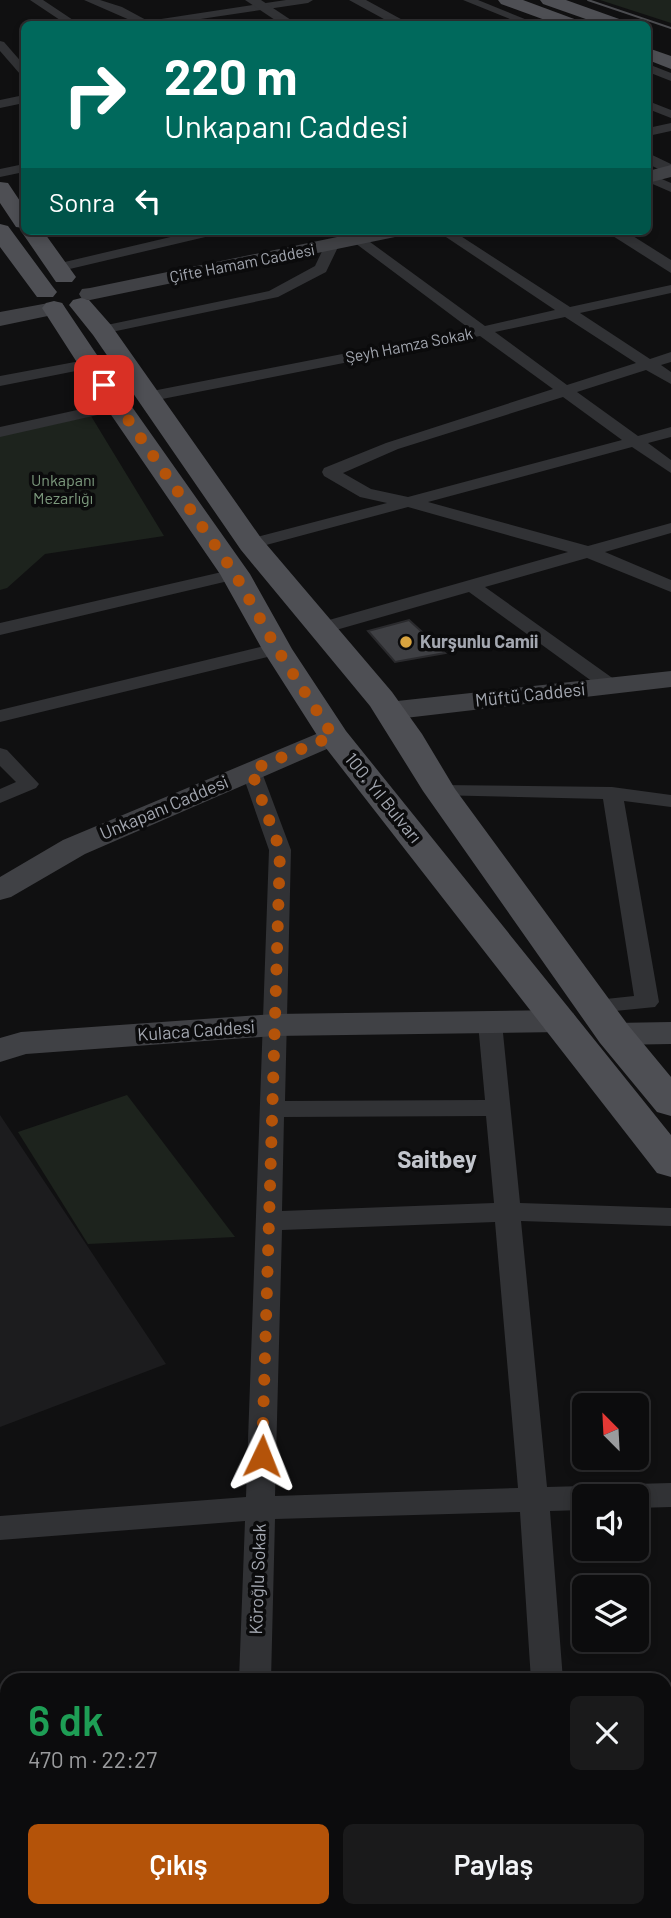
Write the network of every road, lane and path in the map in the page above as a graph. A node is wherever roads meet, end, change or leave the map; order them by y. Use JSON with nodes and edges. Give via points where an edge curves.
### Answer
{"nodes":[{"id":1,"x":35,"y":0,"type":"edge"},
{"id":2,"x":89,"y":0,"type":"edge"},
{"id":3,"x":308,"y":0,"type":"edge"},
{"id":4,"x":356,"y":0,"type":"edge"},
{"id":5,"x":468,"y":0,"type":"edge"},
{"id":6,"x":506,"y":0,"type":"edge"},
{"id":7,"x":550,"y":0,"type":"edge"},
{"id":8,"x":256,"y":3,"type":"edge"},
{"id":9,"x":210,"y":14,"type":"junction"},
{"id":10,"x":68,"y":21,"type":"edge"},
{"id":11,"x":141,"y":21,"type":"edge"},
{"id":12,"x":166,"y":21,"type":"edge"},
{"id":13,"x":221,"y":21,"type":"edge"},
{"id":14,"x":258,"y":21,"type":"edge"},
{"id":15,"x":285,"y":21,"type":"edge"},
{"id":16,"x":397,"y":21,"type":"edge"},
{"id":17,"x":523,"y":21,"type":"edge"},
{"id":18,"x":564,"y":21,"type":"edge"},
{"id":19,"x":608,"y":21,"type":"edge"},
{"id":20,"x":651,"y":36,"type":"edge"},
{"id":21,"x":671,"y":43,"type":"edge"},
{"id":22,"x":4,"y":47,"type":"edge"},
{"id":23,"x":651,"y":55,"type":"edge"},
{"id":24,"x":671,"y":63,"type":"edge"},
{"id":25,"x":21,"y":67,"type":"edge"},
{"id":26,"x":651,"y":69,"type":"edge"},
{"id":27,"x":671,"y":77,"type":"edge"},
{"id":28,"x":21,"y":100,"type":"edge"},
{"id":29,"x":0,"y":104,"type":"edge"},
{"id":30,"x":651,"y":105,"type":"edge"},
{"id":31,"x":671,"y":114,"type":"edge"},
{"id":32,"x":671,"y":127,"type":"edge"},
{"id":33,"x":651,"y":131,"type":"edge"},
{"id":34,"x":651,"y":160,"type":"edge"},
{"id":35,"x":21,"y":169,"type":"edge"},
{"id":36,"x":671,"y":170,"type":"edge"},
{"id":37,"x":0,"y":173,"type":"edge"},
{"id":38,"x":651,"y":176,"type":"edge"},
{"id":39,"x":651,"y":178,"type":"edge"},
{"id":40,"x":0,"y":188,"type":"edge"},
{"id":41,"x":671,"y":188,"type":"edge"},
{"id":42,"x":21,"y":212,"type":"edge"},
{"id":43,"x":0,"y":231,"type":"edge"},
{"id":44,"x":38,"y":235,"type":"edge"},
{"id":45,"x":197,"y":235,"type":"edge"},
{"id":46,"x":367,"y":235,"type":"edge"},
{"id":47,"x":450,"y":235,"type":"edge"},
{"id":48,"x":619,"y":235,"type":"edge"},
{"id":49,"x":346,"y":238,"type":"edge"},
{"id":50,"x":57,"y":268,"type":"junction"},
{"id":51,"x":671,"y":268,"type":"edge"},
{"id":52,"x":671,"y":289,"type":"edge"},
{"id":53,"x":64,"y":298,"type":"junction"},
{"id":54,"x":0,"y":300,"type":"edge"},
{"id":55,"x":570,"y":311,"type":"junction"},
{"id":56,"x":0,"y":319,"type":"edge"},
{"id":57,"x":102,"y":330,"type":"junction"},
{"id":58,"x":481,"y":331,"type":"junction"},
{"id":59,"x":671,"y":357,"type":"edge"},
{"id":60,"x":648,"y":363,"type":"junction"},
{"id":61,"x":91,"y":364,"type":"junction"},
{"id":62,"x":671,"y":379,"type":"edge"},
{"id":63,"x":0,"y":381,"type":"edge"},
{"id":64,"x":564,"y":392,"type":"junction"},
{"id":65,"x":133,"y":401,"type":"junction"},
{"id":66,"x":0,"y":432,"type":"edge"},
{"id":67,"x":671,"y":432,"type":"edge"},
{"id":68,"x":632,"y":442,"type":"junction"},
{"id":69,"x":671,"y":468,"type":"edge"},
{"id":70,"x":408,"y":502,"type":"junction"},
{"id":71,"x":671,"y":528,"type":"edge"},
{"id":72,"x":251,"y":544,"type":"junction"},
{"id":73,"x":589,"y":551,"type":"junction"},
{"id":74,"x":235,"y":574,"type":"junction"},
{"id":75,"x":471,"y":584,"type":"junction"},
{"id":76,"x":671,"y":587,"type":"edge"},
{"id":77,"x":322,"y":628,"type":"junction"},
{"id":78,"x":0,"y":629,"type":"edge"},
{"id":79,"x":277,"y":649,"type":"junction"},
{"id":80,"x":671,"y":679,"type":"edge"},
{"id":81,"x":611,"y":685,"type":"junction"},
{"id":82,"x":392,"y":715,"type":"junction"},
{"id":83,"x":0,"y":716,"type":"edge"},
{"id":84,"x":331,"y":731,"type":"junction"},
{"id":85,"x":0,"y":754,"type":"edge"},
{"id":86,"x":251,"y":770,"type":"junction"},
{"id":87,"x":440,"y":791,"type":"junction"},
{"id":88,"x":612,"y":793,"type":"junction"},
{"id":89,"x":0,"y":797,"type":"edge"},
{"id":90,"x":671,"y":801,"type":"edge"},
{"id":91,"x":0,"y":890,"type":"edge"},
{"id":92,"x":596,"y":1006,"type":"junction"},
{"id":93,"x":561,"y":1021,"type":"junction"},
{"id":94,"x":490,"y":1023,"type":"junction"},
{"id":95,"x":274,"y":1025,"type":"junction"},
{"id":96,"x":671,"y":1032,"type":"edge"},
{"id":97,"x":614,"y":1034,"type":"junction"},
{"id":98,"x":0,"y":1051,"type":"edge"},
{"id":99,"x":671,"y":1103,"type":"edge"},
{"id":100,"x":498,"y":1108,"type":"junction"},
{"id":101,"x":272,"y":1109,"type":"junction"},
{"id":102,"x":671,"y":1163,"type":"edge"},
{"id":103,"x":508,"y":1212,"type":"junction"},
{"id":104,"x":671,"y":1217,"type":"edge"},
{"id":105,"x":269,"y":1221,"type":"junction"},
{"id":106,"x":671,"y":1495,"type":"edge"},
{"id":107,"x":649,"y":1496,"type":"edge"},
{"id":108,"x":572,"y":1498,"type":"edge"},
{"id":109,"x":534,"y":1500,"type":"junction"},
{"id":110,"x":260,"y":1508,"type":"junction"},
{"id":111,"x":0,"y":1528,"type":"edge"},
{"id":112,"x":255,"y":1673,"type":"edge"},
{"id":113,"x":546,"y":1673,"type":"edge"}],
"edges":[{"from":1,"to":10,"type":"street"},
{"from":2,"to":11,"type":"street"},
{"from":3,"to":8,"type":"street"},
{"from":4,"to":16,"type":"street"},
{"from":5,"to":17,"type":"street"},
{"from":6,"to":18,"type":"main road"},
{"from":7,"to":19,"type":"main road"},
{"from":8,"to":9,"type":"street"},
{"from":8,"to":14,"type":"street"},
{"from":8,"to":15,"type":"street"},
{"from":9,"to":12,"type":"street"},
{"from":9,"to":13,"type":"street"},
{"from":20,"to":21,"type":"main road"},
{"from":22,"to":25,"type":"street"},
{"from":23,"to":24,"type":"main road"},
{"from":26,"to":27,"type":"street"},
{"from":28,"to":29,"type":"street"},
{"from":30,"to":31,"type":"street"},
{"from":32,"to":33,"type":"street"},
{"from":34,"to":36,"type":"street"},
{"from":35,"to":37,"type":"street"},
{"from":36,"to":38,"type":"main road"},
{"from":39,"to":41,"type":"street"},
{"from":40,"to":42,"type":"main road","name":"100. Yıl Bulvarı"},
{"from":43,"to":53,"type":"main road","name":"100. Yıl Bulvarı"},
{"from":44,"to":50,"type":"main road","name":"100. Yıl Bulvarı"},
{"from":45,"to":50,"type":"street"},
{"from":46,"to":49,"type":"main road","name":"Çifte Hamam Caddesi"},
{"from":47,"to":55,"type":"street"},
{"from":48,"to":51,"type":"street"},
{"from":49,"to":53,"type":"main road","name":"Çifte Hamam Caddesi"},
{"from":49,"to":57,"type":"street","via":[[321,269],[273,294]]},
{"from":49,"to":58,"type":"street"},
{"from":50,"to":53,"type":"main road","name":"100. Yıl Bulvarı"},
{"from":52,"to":55,"type":"street","name":"Şeyh Hamza Sokak"},
{"from":53,"to":54,"type":"main road"},
{"from":53,"to":56,"type":"main road","name":"Çifte Hamam Caddesi"},
{"from":53,"to":57,"type":"main road","name":"100. Yıl Bulvarı"},
{"from":53,"to":61,"type":"main road","name":"100. Yıl Bulvarı"},
{"from":55,"to":58,"type":"street","name":"Şeyh Hamza Sokak"},
{"from":55,"to":60,"type":"street"},
{"from":57,"to":65,"type":"main road","name":"100. Yıl Bulvarı"},
{"from":58,"to":64,"type":"street"},
{"from":58,"to":65,"type":"street","name":"Şeyh Hamza Sokak"},
{"from":59,"to":60,"type":"street"},
{"from":60,"to":62,"type":"street"},
{"from":60,"to":64,"type":"street"},
{"from":61,"to":63,"type":"street"},
{"from":61,"to":65,"type":"main road","name":"100. Yıl Bulvarı"},
{"from":64,"to":68,"type":"street"},
{"from":64,"to":70,"type":"street","via":[[392,446],[330,472],[366,493]]},
{"from":65,"to":66,"type":"street","name":"Şeyh Hamza Sokak"},
{"from":65,"to":72,"type":"main road","name":"100. Yıl Bulvarı"},
{"from":65,"to":74,"type":"main road","name":"100. Yıl Bulvarı"},
{"from":67,"to":68,"type":"street"},
{"from":68,"to":69,"type":"street"},
{"from":68,"to":70,"type":"street"},
{"from":70,"to":72,"type":"street"},
{"from":70,"to":73,"type":"street"},
{"from":71,"to":73,"type":"street"},
{"from":72,"to":77,"type":"main road","name":"100. Yıl Bulvarı"},
{"from":73,"to":75,"type":"street"},
{"from":73,"to":76,"type":"street"},
{"from":74,"to":78,"type":"street"},
{"from":74,"to":79,"type":"main road","name":"100. Yıl Bulvarı"},
{"from":75,"to":77,"type":"street"},
{"from":75,"to":81,"type":"street"},
{"from":77,"to":82,"type":"main road","name":"100. Yıl Bulvarı"},
{"from":79,"to":83,"type":"street"},
{"from":79,"to":84,"type":"main road","name":"100. Yıl Bulvarı"},
{"from":80,"to":81,"type":"main road","name":"Müftü Caddesi"},
{"from":81,"to":82,"type":"main road","name":"Müftü Caddesi"},
{"from":82,"to":84,"type":"main road"},
{"from":82,"to":84,"type":"main road"},
{"from":82,"to":87,"type":"main road","name":"100. Yıl Bulvarı"},
{"from":84,"to":86,"type":"main road","name":"Unkapanı Caddesi"},
{"from":84,"to":93,"type":"main road","name":"100. Yıl Bulvarı"},
{"from":85,"to":89,"type":"street","via":[[29,784]]},
{"from":86,"to":91,"type":"main road","name":"Unkapanı Caddesi","via":[[74,847]]},
{"from":86,"to":95,"type":"street","name":"Köroğlu Sokak","via":[[280,850]]},
{"from":87,"to":88,"type":"street"},
{"from":87,"to":92,"type":"main road","name":"100. Yıl Bulvarı"},
{"from":88,"to":90,"type":"street"},
{"from":88,"to":92,"type":"street","via":[[647,1002]]},
{"from":92,"to":97,"type":"main road","name":"100. Yıl Bulvarı"},
{"from":93,"to":94,"type":"main road","name":"Kulaca Caddesi"},
{"from":93,"to":102,"type":"main road","name":"100. Yıl Bulvarı"},
{"from":94,"to":95,"type":"main road","name":"Kulaca Caddesi"},
{"from":94,"to":100,"type":"street"},
{"from":95,"to":98,"type":"main road","name":"Kulaca Caddesi","via":[[21,1043]]},
{"from":95,"to":101,"type":"street","name":"Köroğlu Sokak"},
{"from":96,"to":97,"type":"main road"},
{"from":97,"to":99,"type":"main road","name":"100. Yıl Bulvarı"},
{"from":100,"to":101,"type":"street"},
{"from":100,"to":103,"type":"street"},
{"from":101,"to":105,"type":"street","name":"Köroğlu Sokak"},
{"from":103,"to":104,"type":"street"},
{"from":103,"to":105,"type":"street"},
{"from":103,"to":109,"type":"street"},
{"from":105,"to":110,"type":"street","name":"Köroğlu Sokak"},
{"from":106,"to":107,"type":"street"},
{"from":108,"to":109,"type":"street"},
{"from":109,"to":110,"type":"street"},
{"from":109,"to":113,"type":"street"},
{"from":110,"to":111,"type":"street"},
{"from":110,"to":112,"type":"street","name":"Köroğlu Sokak"}]}
